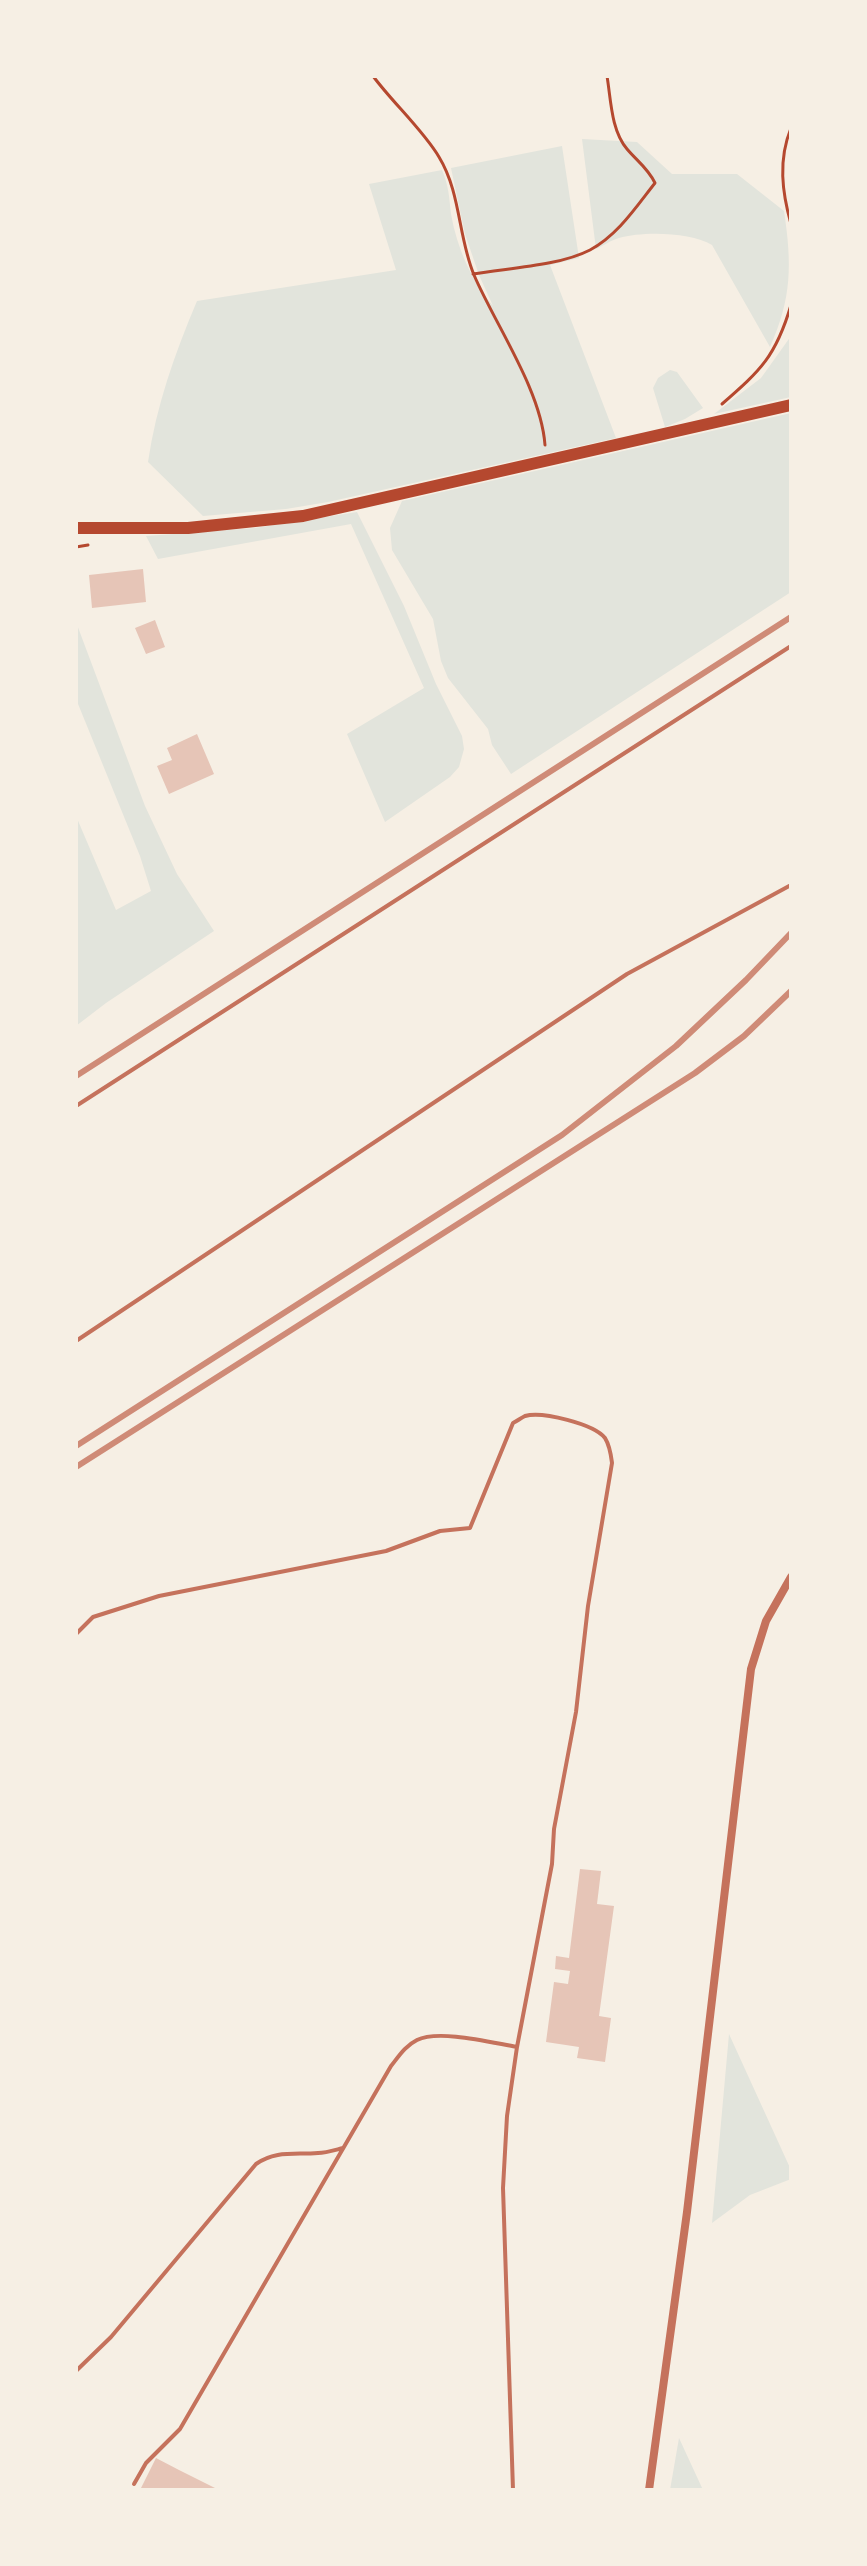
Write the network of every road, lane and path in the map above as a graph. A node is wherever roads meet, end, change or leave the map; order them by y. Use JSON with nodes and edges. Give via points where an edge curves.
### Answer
{"nodes":[{"id":1,"x":373,"y":76,"type":"edge"},
{"id":2,"x":607,"y":76,"type":"edge"},
{"id":3,"x":791,"y":128,"type":"edge"},
{"id":4,"x":791,"y":224,"type":"edge"},
{"id":5,"x":473,"y":274,"type":"junction"},
{"id":6,"x":791,"y":305,"type":"edge"},
{"id":7,"x":791,"y":405,"type":"edge"},
{"id":8,"x":704,"y":425,"type":"junction"},
{"id":9,"x":546,"y":461,"type":"junction"},
{"id":10,"x":76,"y":528,"type":"edge"},
{"id":11,"x":791,"y":646,"type":"edge"},
{"id":12,"x":791,"y":885,"type":"edge"},
{"id":13,"x":76,"y":1106,"type":"edge"},
{"id":14,"x":76,"y":1341,"type":"edge"},
{"id":15,"x":791,"y":1577,"type":"edge"},
{"id":16,"x":76,"y":1634,"type":"edge"},
{"id":17,"x":517,"y":2047,"type":"junction"},
{"id":18,"x":343,"y":2148,"type":"junction"},
{"id":19,"x":76,"y":2371,"type":"edge"},
{"id":20,"x":134,"y":2484,"type":"dead end"},
{"id":21,"x":513,"y":2490,"type":"edge"},
{"id":22,"x":649,"y":2490,"type":"edge"}],
"edges":[{"from":1,"to":5,"type":"path","via":[[447,171]]},
{"from":2,"to":5,"type":"path","via":[[615,130],[655,183],[618,229],[592,249]]},
{"from":3,"to":4,"type":"path","via":[[782,192]]},
{"from":5,"to":9,"type":"path","via":[[526,382],[544,434]]},
{"from":6,"to":8,"type":"path","via":[[782,337],[758,372]]},
{"from":7,"to":8,"type":"main road"},
{"from":8,"to":9,"type":"main road"},
{"from":9,"to":10,"type":"main road","via":[[303,516],[188,528]]},
{"from":11,"to":13,"type":"lane"},
{"from":12,"to":14,"type":"lane","via":[[627,974]]},
{"from":15,"to":22,"type":"street","via":[[766,1621],[751,1669]]},
{"from":16,"to":17,"type":"lane","via":[[93,1617],[159,1596],[386,1551],[440,1531],[470,1528],[513,1423],[526,1416],[574,1422],[604,1437],[612,1463],[552,1864]]},
{"from":17,"to":18,"type":"lane","via":[[455,2037],[421,2038],[404,2048],[391,2066]]},
{"from":17,"to":21,"type":"lane","via":[[503,2188]]},
{"from":18,"to":19,"type":"lane","via":[[267,2156],[256,2164],[111,2337]]},
{"from":18,"to":20,"type":"lane","via":[[180,2429],[146,2463]]}]}
